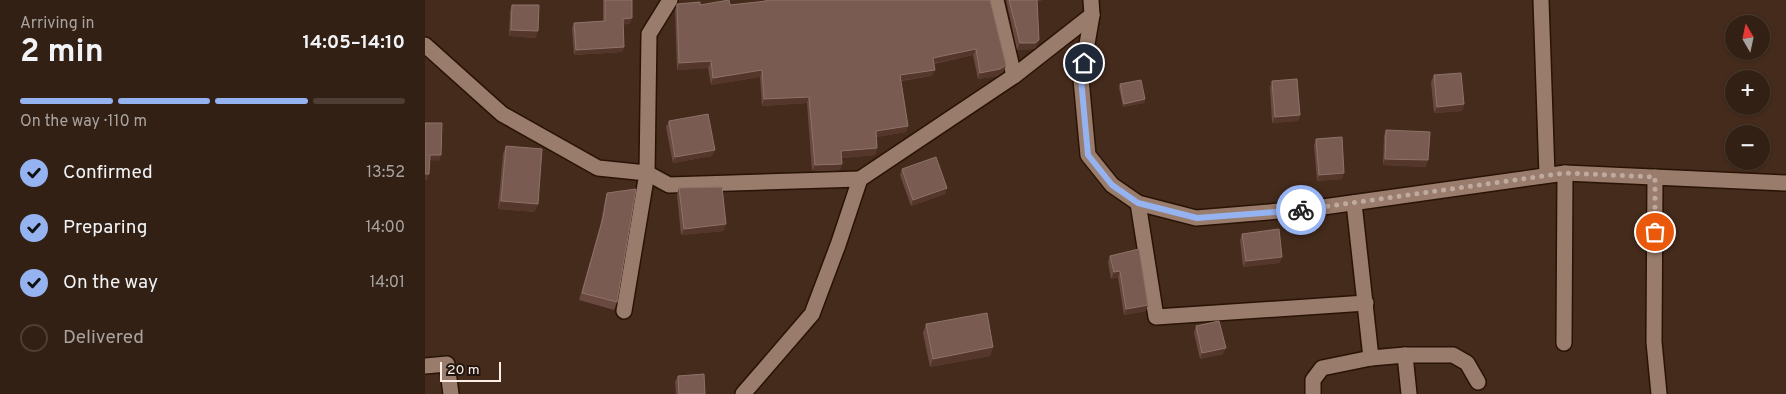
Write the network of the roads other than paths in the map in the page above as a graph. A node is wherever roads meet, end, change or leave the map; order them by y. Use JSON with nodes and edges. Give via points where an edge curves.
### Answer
{"nodes":[{"id":1,"x":670,"y":0,"type":"edge"},
{"id":2,"x":996,"y":0,"type":"edge"},
{"id":3,"x":1541,"y":0,"type":"edge"},
{"id":4,"x":1091,"y":7,"type":"edge"},
{"id":5,"x":425,"y":45,"type":"edge"},
{"id":6,"x":1014,"y":76,"type":"junction"},
{"id":7,"x":647,"y":173,"type":"junction"},
{"id":8,"x":1565,"y":173,"type":"junction"},
{"id":9,"x":1547,"y":175,"type":"junction"},
{"id":10,"x":1655,"y":177,"type":"junction"},
{"id":11,"x":860,"y":179,"type":"junction"},
{"id":12,"x":1786,"y":183,"type":"edge"},
{"id":13,"x":1138,"y":203,"type":"junction"},
{"id":14,"x":1354,"y":203,"type":"junction"},
{"id":15,"x":1366,"y":303,"type":"junction"},
{"id":16,"x":624,"y":311,"type":"dead end"},
{"id":17,"x":1564,"y":343,"type":"dead end"},
{"id":18,"x":1405,"y":355,"type":"junction"},
{"id":19,"x":1371,"y":358,"type":"junction"},
{"id":20,"x":425,"y":366,"type":"edge"},
{"id":21,"x":1478,"y":382,"type":"dead end"},
{"id":22,"x":451,"y":394,"type":"edge"},
{"id":23,"x":743,"y":394,"type":"edge"},
{"id":24,"x":1313,"y":394,"type":"edge"},
{"id":25,"x":1409,"y":394,"type":"edge"},
{"id":26,"x":1659,"y":394,"type":"edge"}],
"edges":[{"from":1,"to":7,"type":"street","via":[[649,34]]},
{"from":2,"to":6,"type":"street"},
{"from":3,"to":9,"type":"street"},
{"from":4,"to":6,"type":"street"},
{"from":4,"to":13,"type":"street","via":[[1081,79],[1088,155],[1112,185]]},
{"from":5,"to":7,"type":"street","via":[[502,114],[598,168]]},
{"from":6,"to":11,"type":"street"},
{"from":7,"to":11,"type":"street","via":[[669,185]]},
{"from":7,"to":16,"type":"street"},
{"from":8,"to":9,"type":"street"},
{"from":8,"to":10,"type":"street"},
{"from":8,"to":17,"type":"street"},
{"from":9,"to":14,"type":"street"},
{"from":10,"to":12,"type":"street"},
{"from":10,"to":26,"type":"street","via":[[1654,342]]},
{"from":11,"to":23,"type":"street","via":[[812,314]]},
{"from":13,"to":14,"type":"street","via":[[1197,218]]},
{"from":13,"to":15,"type":"street","via":[[1156,317]]},
{"from":14,"to":15,"type":"street"},
{"from":15,"to":19,"type":"street"},
{"from":18,"to":19,"type":"street"},
{"from":18,"to":21,"type":"street","via":[[1453,355],[1467,363]]},
{"from":18,"to":25,"type":"street"},
{"from":19,"to":24,"type":"street","via":[[1322,368],[1313,380]]},
{"from":20,"to":22,"type":"street","via":[[447,364]]}]}
